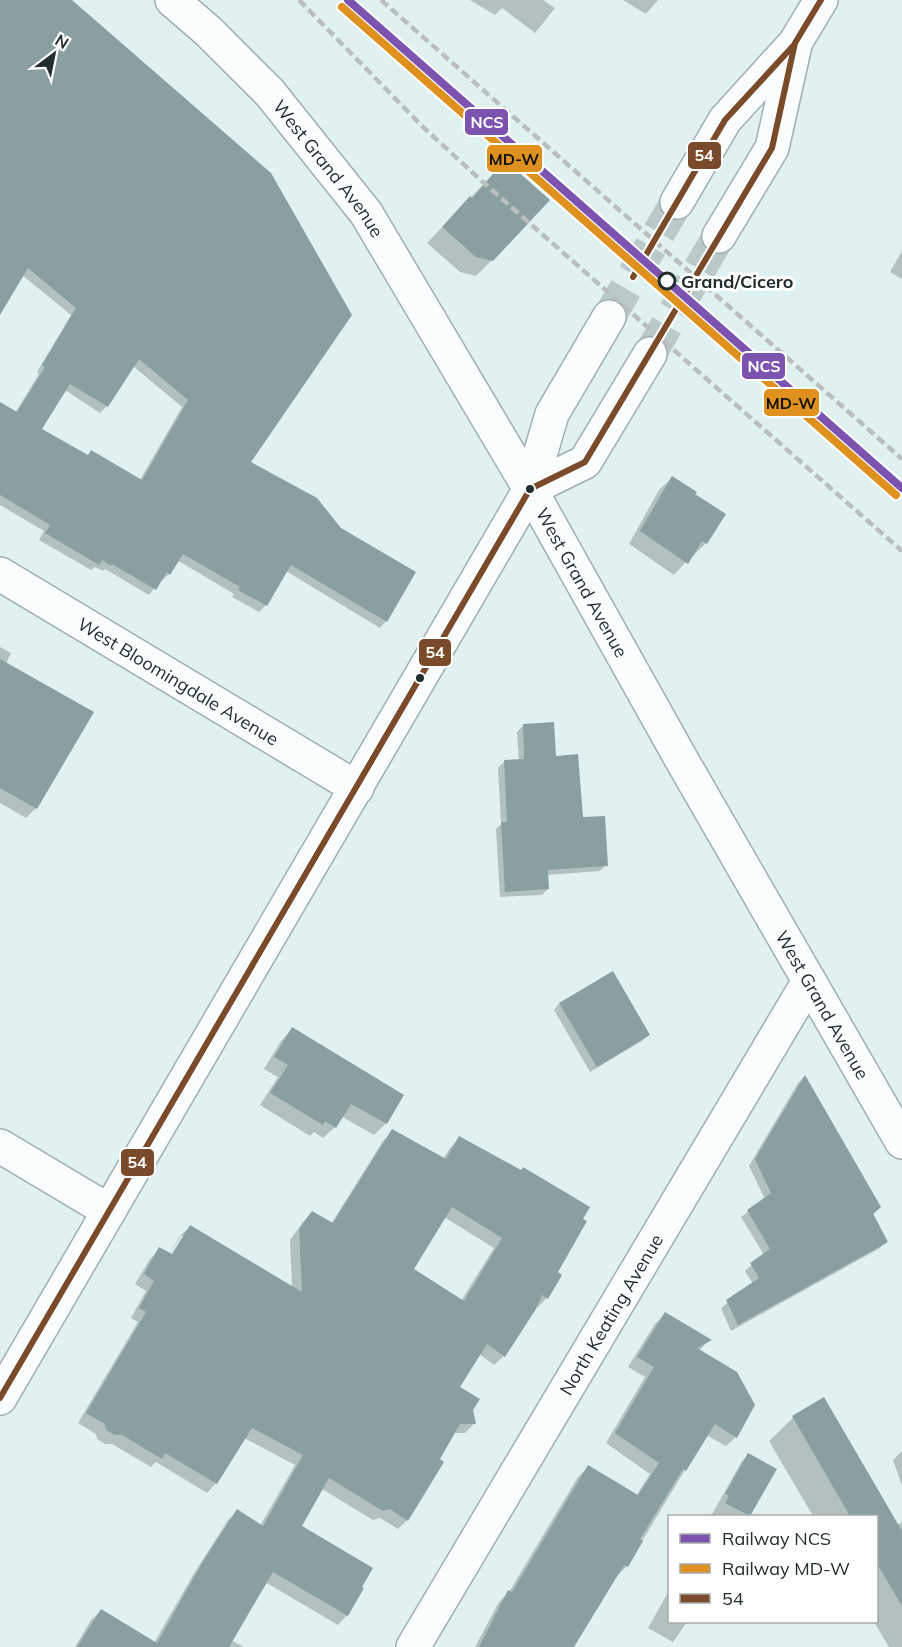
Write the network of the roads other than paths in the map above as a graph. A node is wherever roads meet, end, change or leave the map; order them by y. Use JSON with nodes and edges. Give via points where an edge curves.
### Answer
{"nodes":[{"id":1,"x":172,"y":0,"type":"edge"},
{"id":2,"x":821,"y":0,"type":"edge"},
{"id":3,"x":795,"y":43,"type":"junction"},
{"id":4,"x":677,"y":202,"type":"tunnel mouth"},
{"id":5,"x":719,"y":236,"type":"tunnel mouth"},
{"id":6,"x":609,"y":317,"type":"tunnel mouth"},
{"id":7,"x":650,"y":354,"type":"tunnel mouth"},
{"id":8,"x":530,"y":489,"type":"junction"},
{"id":9,"x":0,"y":574,"type":"edge"},
{"id":10,"x":357,"y":788,"type":"junction"},
{"id":11,"x":809,"y":981,"type":"junction"},
{"id":12,"x":902,"y":1142,"type":"edge"},
{"id":13,"x":0,"y":1146,"type":"edge"},
{"id":14,"x":109,"y":1211,"type":"junction"},
{"id":15,"x":0,"y":1398,"type":"edge"},
{"id":16,"x":413,"y":1647,"type":"edge"}],
"edges":[{"from":1,"to":8,"type":"main road","name":"West Grand Avenue","via":[[270,93],[366,213]]},
{"from":2,"to":3,"type":"main road"},
{"from":3,"to":4,"type":"main road","via":[[725,120]]},
{"from":3,"to":5,"type":"main road","via":[[772,148]]},
{"from":6,"to":8,"type":"main road","via":[[552,414]]},
{"from":7,"to":8,"type":"main road","via":[[585,462]]},
{"from":8,"to":10,"type":"main road"},
{"from":8,"to":11,"type":"main road","name":"West Grand Avenue"},
{"from":9,"to":10,"type":"main road","name":"West Bloomingdale Avenue"},
{"from":10,"to":14,"type":"main road"},
{"from":11,"to":12,"type":"main road","name":"West Grand Avenue"},
{"from":11,"to":16,"type":"main road","name":"North Keating Avenue"},
{"from":13,"to":14,"type":"main road"},
{"from":14,"to":15,"type":"main road"}]}
